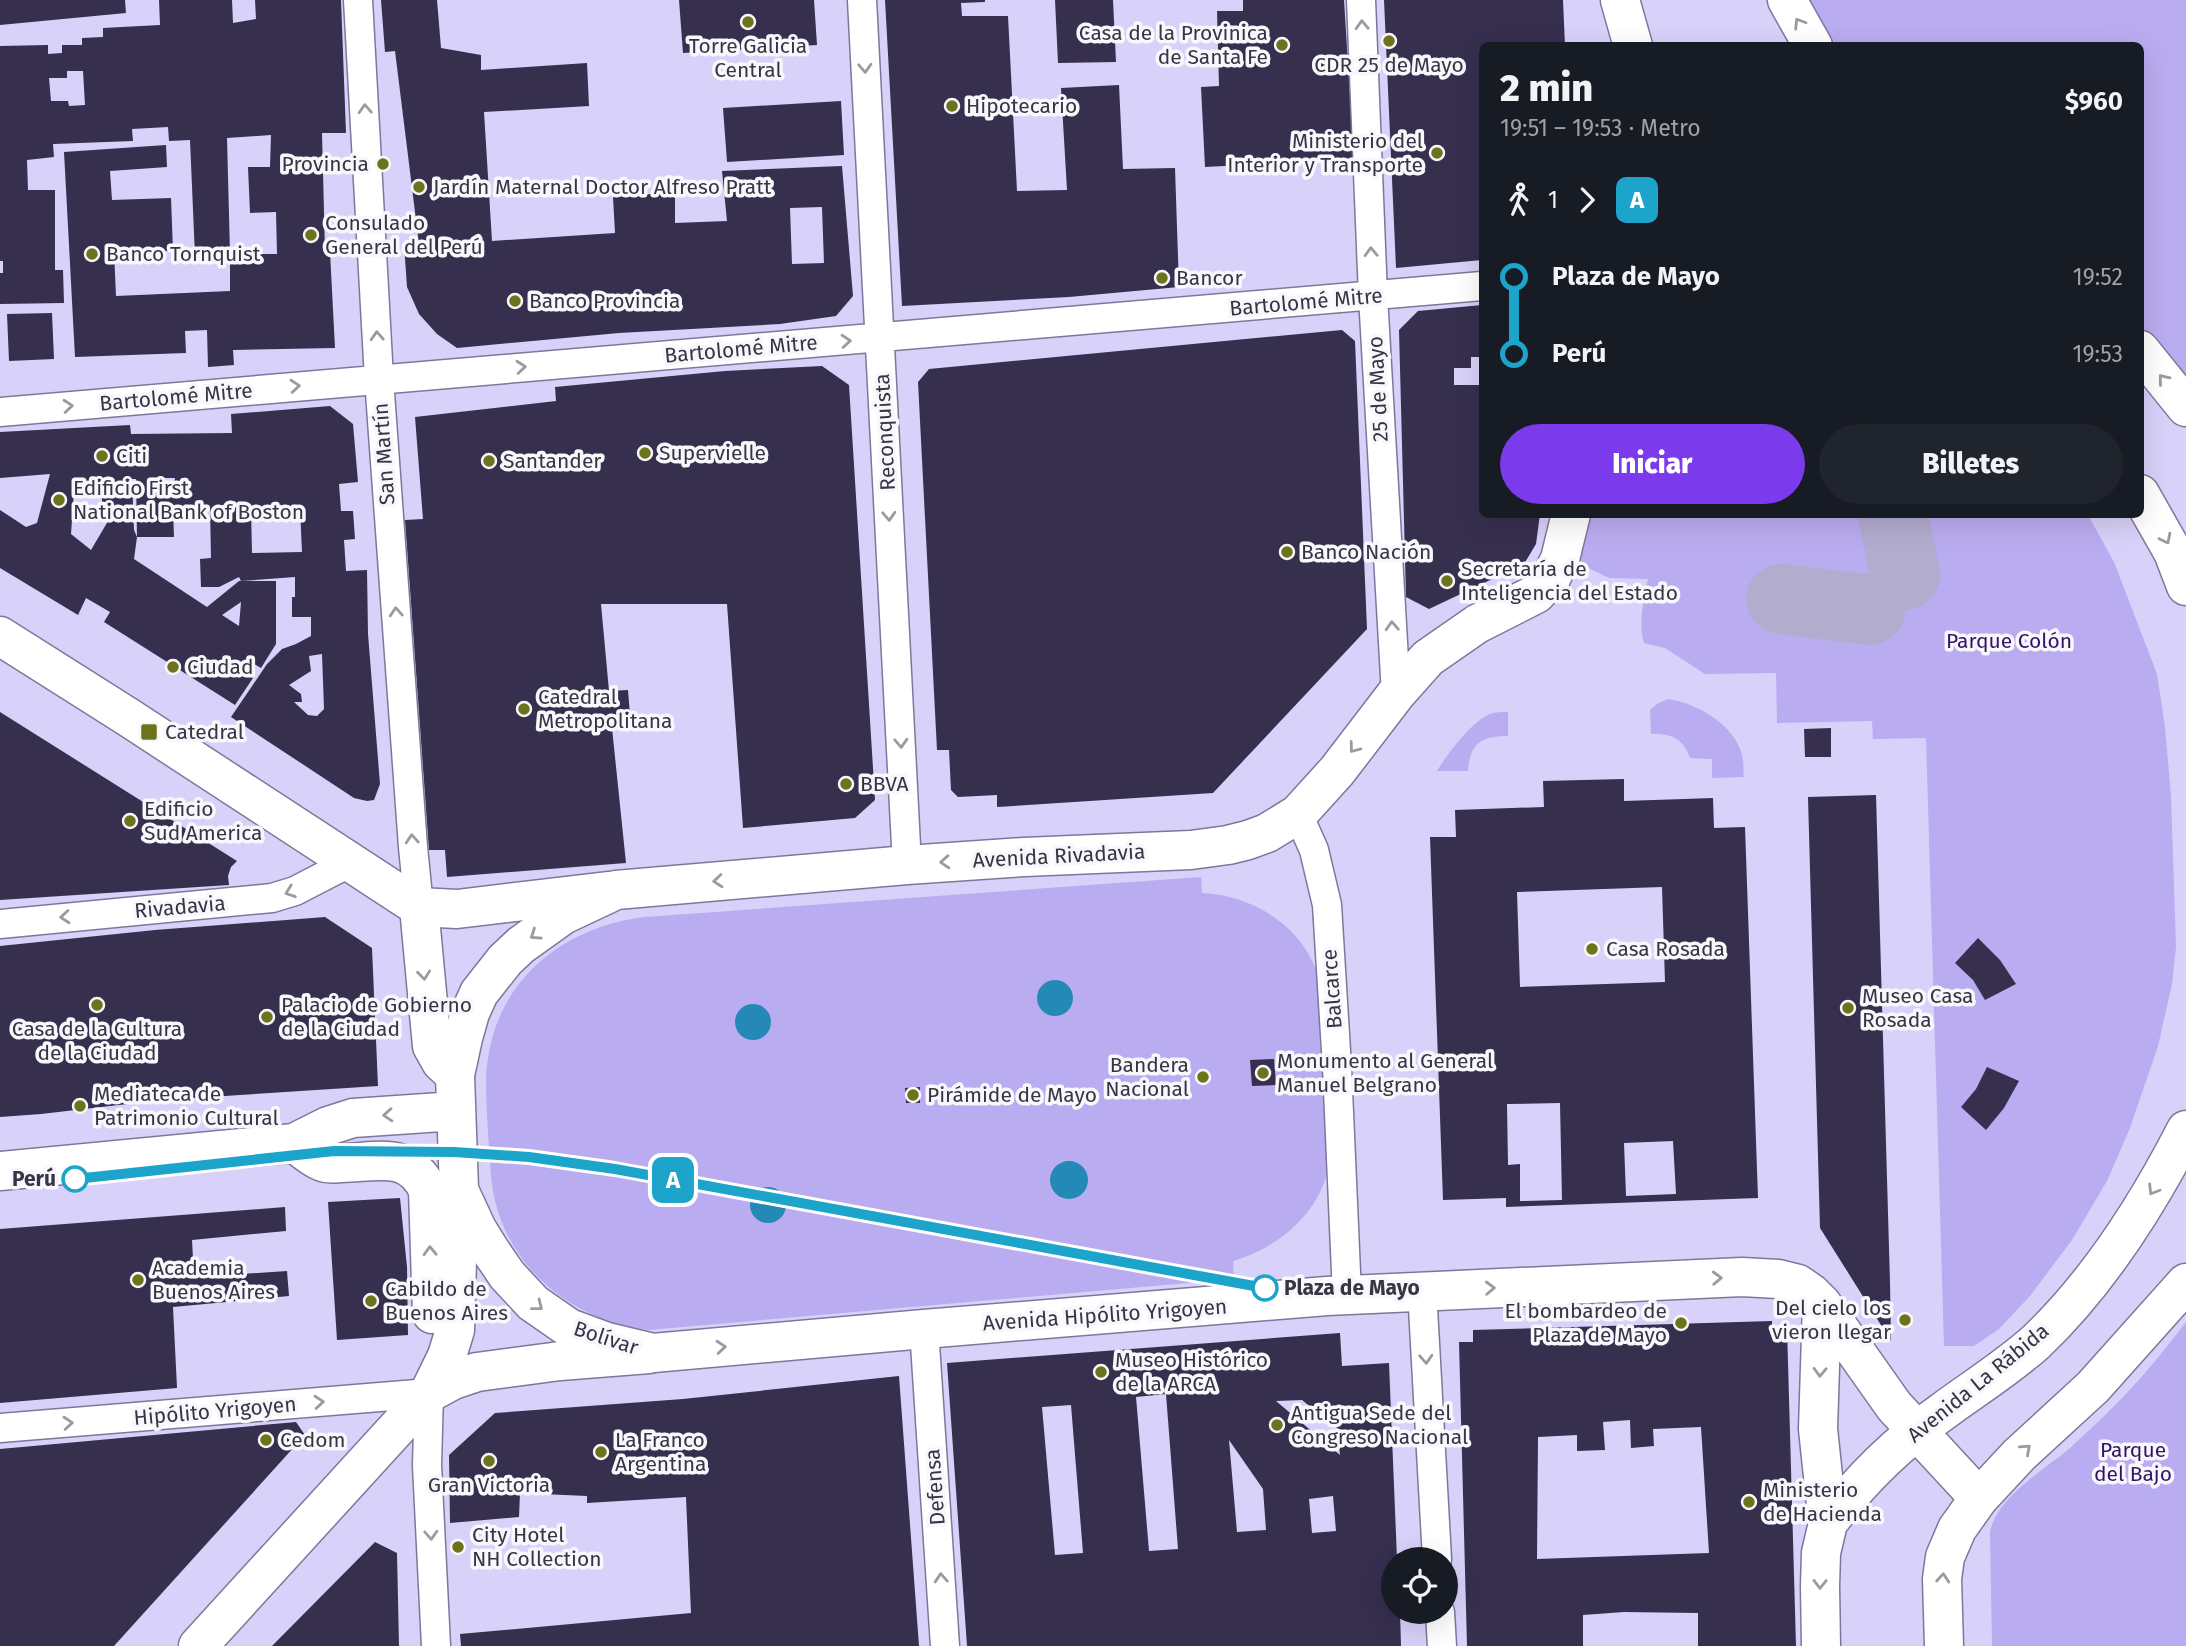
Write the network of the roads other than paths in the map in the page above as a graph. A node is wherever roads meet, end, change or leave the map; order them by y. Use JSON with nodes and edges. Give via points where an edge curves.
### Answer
{"nodes":[{"id":1,"x":358,"y":0,"type":"edge"},
{"id":2,"x":862,"y":0,"type":"edge"},
{"id":3,"x":1361,"y":0,"type":"edge"},
{"id":4,"x":1606,"y":0,"type":"edge"},
{"id":5,"x":1620,"y":0,"type":"edge"},
{"id":6,"x":1787,"y":0,"type":"edge"},
{"id":7,"x":1607,"y":42,"type":"edge"},
{"id":8,"x":1632,"y":42,"type":"edge"},
{"id":9,"x":1811,"y":42,"type":"edge"},
{"id":10,"x":1479,"y":286,"type":"edge"},
{"id":11,"x":1373,"y":296,"type":"junction"},
{"id":12,"x":880,"y":338,"type":"junction"},
{"id":13,"x":2144,"y":356,"type":"edge"},
{"id":14,"x":379,"y":379,"type":"junction"},
{"id":15,"x":2186,"y":407,"type":"edge"},
{"id":16,"x":0,"y":412,"type":"edge"},
{"id":17,"x":2144,"y":500,"type":"edge"},
{"id":18,"x":1569,"y":525,"type":"edge"},
{"id":19,"x":2186,"y":586,"type":"edge"},
{"id":20,"x":0,"y":636,"type":"edge"},
{"id":21,"x":1396,"y":694,"type":"junction"},
{"id":22,"x":1298,"y":814,"type":"junction"},
{"id":23,"x":351,"y":862,"type":"junction"},
{"id":24,"x":907,"y":865,"type":"junction"},
{"id":25,"x":616,"y":890,"type":"junction"},
{"id":26,"x":419,"y":907,"type":"junction"},
{"id":27,"x":0,"y":924,"type":"edge"},
{"id":28,"x":456,"y":1093,"type":"junction"},
{"id":29,"x":2186,"y":1130,"type":"edge"},
{"id":30,"x":294,"y":1143,"type":"junction"},
{"id":31,"x":0,"y":1171,"type":"edge"},
{"id":32,"x":459,"y":1189,"type":"junction"},
{"id":33,"x":2186,"y":1283,"type":"edge"},
{"id":34,"x":1422,"y":1290,"type":"junction"},
{"id":35,"x":1348,"y":1295,"type":"junction"},
{"id":36,"x":1822,"y":1304,"type":"junction"},
{"id":37,"x":924,"y":1329,"type":"junction"},
{"id":38,"x":653,"y":1353,"type":"junction"},
{"id":39,"x":429,"y":1393,"type":"junction"},
{"id":40,"x":0,"y":1429,"type":"edge"},
{"id":41,"x":1918,"y":1430,"type":"junction"},
{"id":42,"x":1979,"y":1498,"type":"junction"},
{"id":43,"x":1828,"y":1523,"type":"junction"},
{"id":44,"x":1436,"y":1547,"type":"edge"},
{"id":45,"x":1441,"y":1624,"type":"edge"},
{"id":46,"x":198,"y":1646,"type":"edge"},
{"id":47,"x":436,"y":1646,"type":"edge"},
{"id":48,"x":945,"y":1646,"type":"edge"},
{"id":49,"x":1442,"y":1646,"type":"edge"},
{"id":50,"x":1821,"y":1646,"type":"edge"},
{"id":51,"x":1944,"y":1646,"type":"edge"}],
"edges":[{"from":14,"to":1,"type":"street","name":"San Martín","one_way":true},
{"from":2,"to":12,"type":"street","name":"Reconquista","one_way":true},
{"from":11,"to":3,"type":"street","name":"25 de Mayo","one_way":true},
{"from":4,"to":7,"type":"main road"},
{"from":5,"to":8,"type":"main road"},
{"from":9,"to":6,"type":"main road","one_way":true},
{"from":10,"to":11,"type":"street","name":"Bartolomé Mitre"},
{"from":11,"to":12,"type":"street","name":"Bartolomé Mitre"},
{"from":21,"to":11,"type":"street","name":"25 de Mayo","one_way":true},
{"from":14,"to":12,"type":"street","name":"Bartolomé Mitre","one_way":true},
{"from":12,"to":24,"type":"street","name":"Reconquista","one_way":true},
{"from":15,"to":13,"type":"main road","one_way":true},
{"from":16,"to":14,"type":"street","name":"Bartolomé Mitre","one_way":true},
{"from":26,"to":14,"type":"street","name":"San Martín","one_way":true},
{"from":17,"to":19,"type":"main road","one_way":true},
{"from":18,"to":21,"type":"main road","name":"Avenida Rivadavia","via":[[1560,559],[1536,594],[1448,643]]},
{"from":20,"to":23,"type":"main road"},
{"from":21,"to":22,"type":"main road","name":"Avenida Rivadavia","one_way":true},
{"from":22,"to":24,"type":"main road","name":"Avenida Rivadavia","one_way":true,"via":[[1267,833],[1191,850]]},
{"from":22,"to":35,"type":"street","name":"Balcarce","via":[[1314,850],[1327,905]]},
{"from":23,"to":26,"type":"main road"},
{"from":23,"to":27,"type":"street","name":"Rivadavia","one_way":true,"via":[[272,898]]},
{"from":24,"to":25,"type":"main road","name":"Avenida Rivadavia","one_way":true},
{"from":25,"to":26,"type":"main road","name":"Avenida Rivadavia","via":[[457,909]]},
{"from":25,"to":28,"type":"main road","name":"Bolívar","one_way":true,"via":[[563,915],[521,945],[491,976],[470,1013]]},
{"from":26,"to":28,"type":"main road","one_way":true,"via":[[432,1046]]},
{"from":28,"to":30,"type":"main road","one_way":true,"via":[[344,1119]]},
{"from":28,"to":32,"type":"main road","name":"Bolívar"},
{"from":29,"to":41,"type":"main road","name":"Avenida La Rábida","one_way":true,"via":[[2136,1217],[2072,1305],[2034,1343]]},
{"from":30,"to":31,"type":"main road"},
{"from":39,"to":30,"type":"main road","name":"Bolívar","one_way":true,"via":[[433,1330],[428,1190],[422,1178],[402,1163],[324,1163]]},
{"from":32,"to":38,"type":"main road","name":"Bolívar","one_way":true,"via":[[490,1250],[533,1303],[569,1328]]},
{"from":32,"to":39,"type":"main road","name":"Bolívar","via":[[455,1329]]},
{"from":42,"to":33,"type":"main road","one_way":true,"via":[[2093,1387]]},
{"from":34,"to":35,"type":"main road","name":"Avenida Hipólito Yrigoyen"},
{"from":34,"to":36,"type":"main road","name":"Avenida Hipólito Yrigoyen","one_way":true,"via":[[1742,1277],[1798,1284]]},
{"from":34,"to":44,"type":"street","one_way":true},
{"from":35,"to":37,"type":"main road","name":"Avenida Hipólito Yrigoyen"},
{"from":36,"to":41,"type":"main road","name":"Avenida Hipólito Yrigoyen","via":[[1894,1406]]},
{"from":36,"to":43,"type":"main road","one_way":true,"via":[[1818,1429]]},
{"from":38,"to":37,"type":"main road","name":"Avenida Hipólito Yrigoyen","one_way":true},
{"from":48,"to":37,"type":"street","name":"Defensa","one_way":true},
{"from":38,"to":39,"type":"main road","name":"Avenida Hipólito Yrigoyen","via":[[477,1372]]},
{"from":40,"to":39,"type":"street","name":"Hipólito Yrigoyen","one_way":true},
{"from":39,"to":46,"type":"main road"},
{"from":39,"to":47,"type":"street","name":"Bolívar","one_way":true,"via":[[427,1465]]},
{"from":41,"to":42,"type":"main road","name":"Avenida Hipólito Yrigoyen"},
{"from":41,"to":43,"type":"main road","name":"Avenida La Rábida","via":[[1871,1472]]},
{"from":51,"to":42,"type":"main road","one_way":true,"via":[[1945,1557]]},
{"from":43,"to":50,"type":"main road","one_way":true,"via":[[1821,1553]]},
{"from":45,"to":49,"type":"street"}]}
